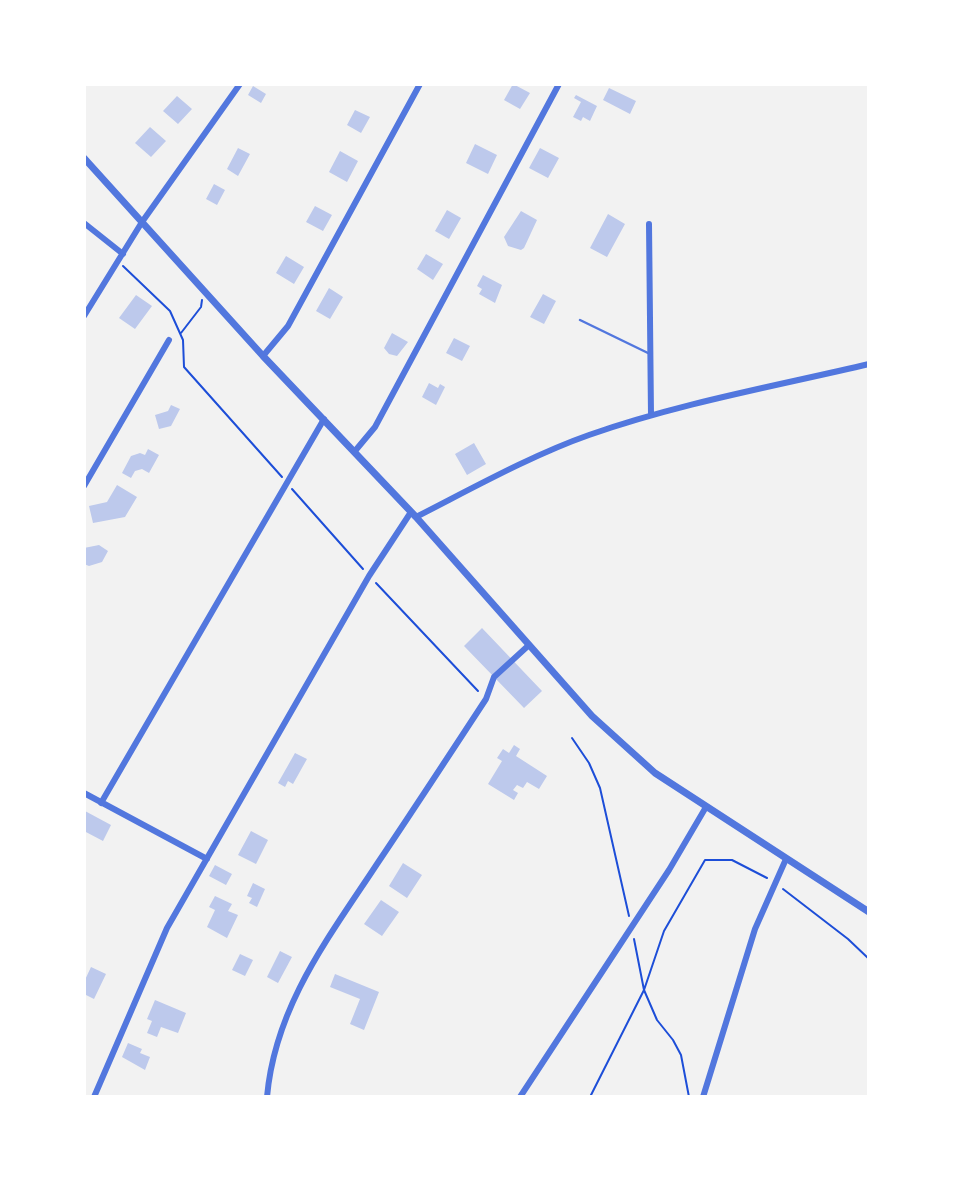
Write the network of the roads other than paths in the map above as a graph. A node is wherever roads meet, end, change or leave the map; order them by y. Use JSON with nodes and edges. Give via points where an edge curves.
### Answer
{"nodes":[{"id":1,"x":240,"y":84,"type":"edge"},
{"id":2,"x":420,"y":84,"type":"edge"},
{"id":3,"x":559,"y":84,"type":"edge"},
{"id":4,"x":84,"y":158,"type":"edge"},
{"id":5,"x":142,"y":222,"type":"junction"},
{"id":6,"x":84,"y":223,"type":"edge"},
{"id":7,"x":649,"y":224,"type":"dead end"},
{"id":8,"x":122,"y":254,"type":"junction"},
{"id":9,"x":84,"y":316,"type":"edge"},
{"id":10,"x":580,"y":320,"type":"dead end"},
{"id":11,"x":169,"y":340,"type":"dead end"},
{"id":12,"x":650,"y":354,"type":"junction"},
{"id":13,"x":262,"y":355,"type":"junction"},
{"id":14,"x":869,"y":365,"type":"edge"},
{"id":15,"x":651,"y":415,"type":"junction"},
{"id":16,"x":324,"y":419,"type":"junction"},
{"id":17,"x":355,"y":451,"type":"junction"},
{"id":18,"x":84,"y":486,"type":"edge"},
{"id":19,"x":413,"y":515,"type":"junction"},
{"id":20,"x":529,"y":645,"type":"junction"},
{"id":21,"x":84,"y":793,"type":"edge"},
{"id":22,"x":101,"y":803,"type":"junction"},
{"id":23,"x":706,"y":807,"type":"junction"},
{"id":24,"x":206,"y":859,"type":"junction"},
{"id":25,"x":786,"y":859,"type":"junction"},
{"id":26,"x":869,"y":912,"type":"edge"},
{"id":27,"x":94,"y":1097,"type":"edge"},
{"id":28,"x":267,"y":1097,"type":"edge"},
{"id":29,"x":520,"y":1097,"type":"edge"},
{"id":30,"x":703,"y":1097,"type":"edge"}],
"edges":[{"from":1,"to":5,"type":"street"},
{"from":2,"to":13,"type":"street","via":[[288,326]]},
{"from":3,"to":17,"type":"street","via":[[375,427]]},
{"from":4,"to":5,"type":"street"},
{"from":5,"to":8,"type":"street"},
{"from":5,"to":13,"type":"street"},
{"from":6,"to":8,"type":"street"},
{"from":7,"to":12,"type":"street"},
{"from":8,"to":9,"type":"street"},
{"from":10,"to":12,"type":"lane"},
{"from":11,"to":18,"type":"street"},
{"from":12,"to":15,"type":"street"},
{"from":13,"to":16,"type":"street"},
{"from":14,"to":15,"type":"street"},
{"from":15,"to":19,"type":"street","via":[[586,436]]},
{"from":16,"to":17,"type":"street"},
{"from":16,"to":22,"type":"street"},
{"from":17,"to":19,"type":"street"},
{"from":19,"to":20,"type":"street"},
{"from":19,"to":24,"type":"street","via":[[369,576]]},
{"from":20,"to":23,"type":"street","via":[[592,716],[655,773]]},
{"from":20,"to":28,"type":"street","via":[[494,677],[486,699],[305,974],[283,1024]]},
{"from":21,"to":22,"type":"street"},
{"from":22,"to":24,"type":"street"},
{"from":23,"to":25,"type":"street"},
{"from":23,"to":29,"type":"street"},
{"from":24,"to":27,"type":"street","via":[[167,928]]},
{"from":25,"to":26,"type":"street"},
{"from":25,"to":30,"type":"street","via":[[755,929]]}]}
